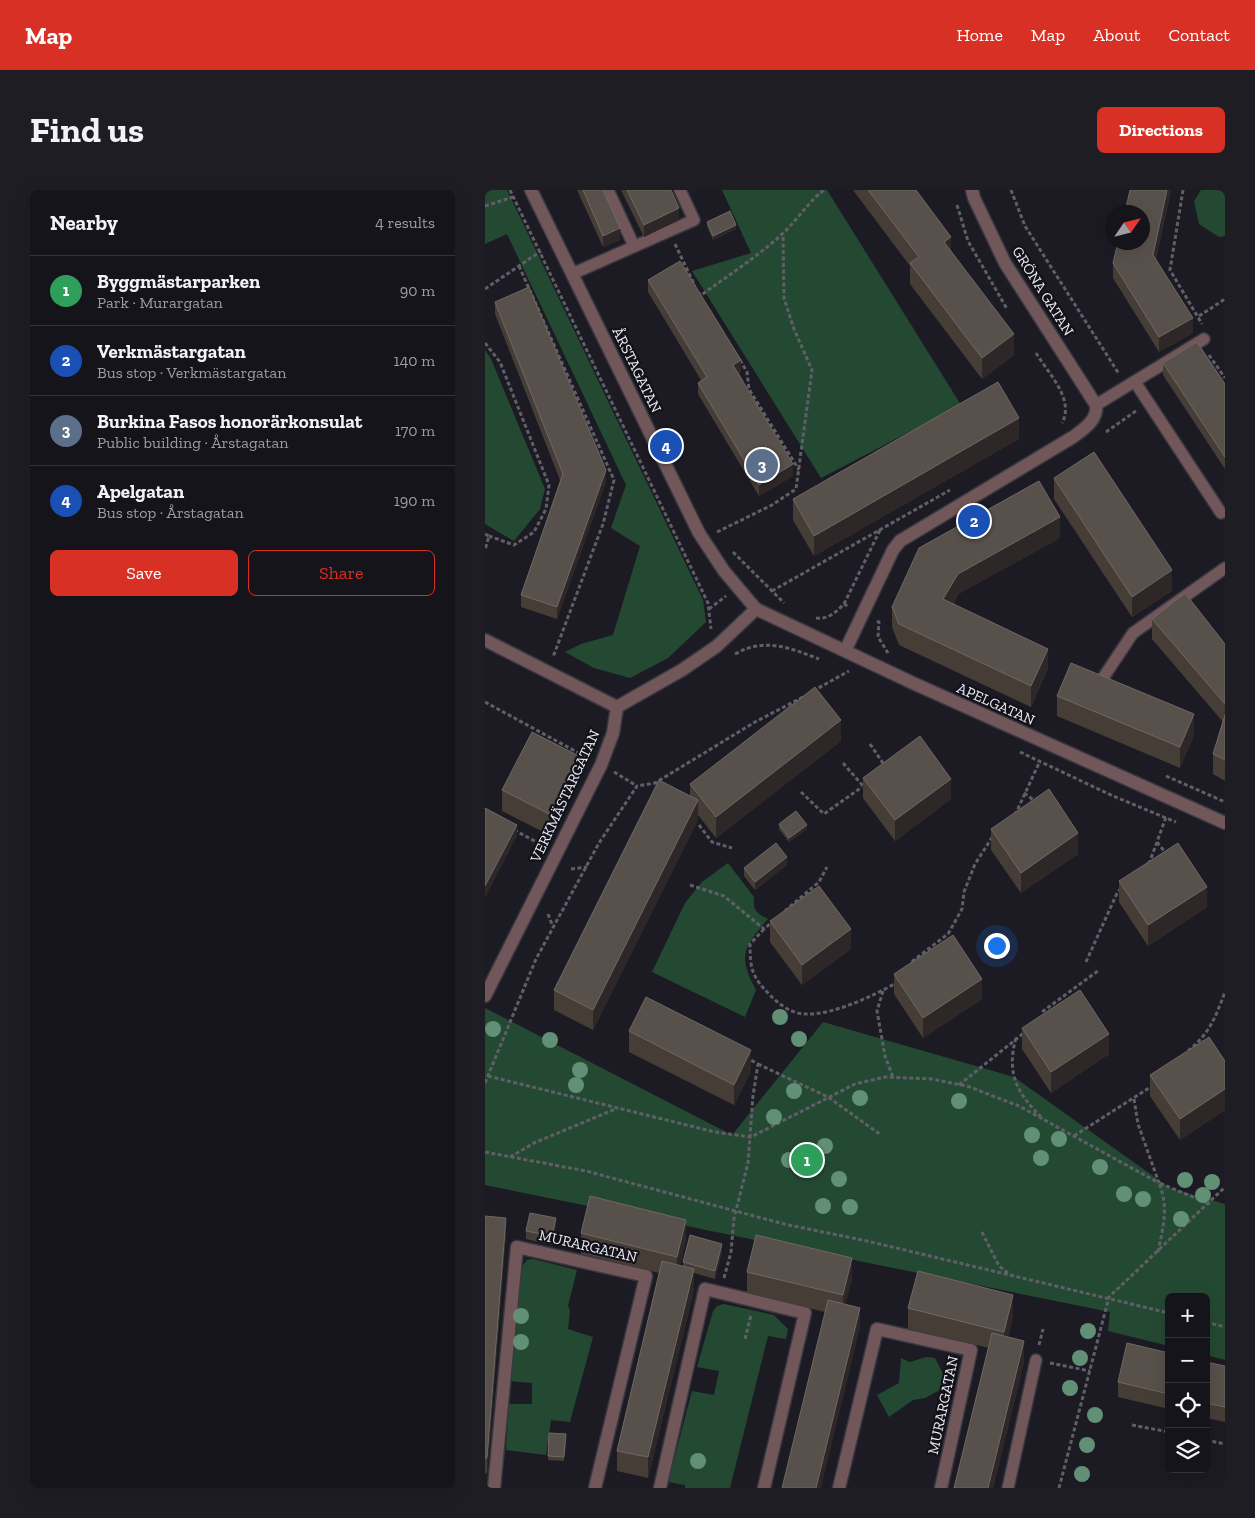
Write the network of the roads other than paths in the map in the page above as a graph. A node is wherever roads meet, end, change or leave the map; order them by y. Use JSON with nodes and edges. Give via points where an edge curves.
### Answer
{"nodes":[{"id":1,"x":531,"y":190,"type":"edge"},
{"id":2,"x":608,"y":190,"type":"edge"},
{"id":3,"x":680,"y":190,"type":"edge"},
{"id":4,"x":972,"y":190,"type":"edge"},
{"id":5,"x":634,"y":246,"type":"junction"},
{"id":6,"x":572,"y":274,"type":"junction"},
{"id":7,"x":1204,"y":339,"type":"road end"},
{"id":8,"x":1131,"y":384,"type":"junction"},
{"id":9,"x":1096,"y":405,"type":"junction"},
{"id":10,"x":1221,"y":513,"type":"dead end"},
{"id":11,"x":1225,"y":568,"type":"edge"},
{"id":12,"x":756,"y":608,"type":"junction"},
{"id":13,"x":485,"y":640,"type":"edge"},
{"id":14,"x":845,"y":651,"type":"junction"},
{"id":15,"x":1095,"y":690,"type":"edge"},
{"id":16,"x":617,"y":708,"type":"junction"},
{"id":17,"x":1225,"y":823,"type":"edge"},
{"id":18,"x":485,"y":996,"type":"edge"},
{"id":19,"x":1036,"y":1360,"type":"road end"},
{"id":20,"x":494,"y":1488,"type":"edge"},
{"id":21,"x":595,"y":1488,"type":"edge"},
{"id":22,"x":660,"y":1488,"type":"edge"},
{"id":23,"x":765,"y":1488,"type":"edge"},
{"id":24,"x":839,"y":1488,"type":"edge"},
{"id":25,"x":941,"y":1488,"type":"edge"},
{"id":26,"x":1009,"y":1488,"type":"edge"}],
"edges":[{"from":1,"to":6,"type":"street","name":"ÅRSTAGATAN"},
{"from":2,"to":5,"type":"lane"},
{"from":3,"to":5,"type":"lane","via":[[694,220]]},
{"from":4,"to":9,"type":"street","name":"GRÖNA GATAN","via":[[1005,263]]},
{"from":5,"to":6,"type":"lane"},
{"from":6,"to":12,"type":"street","name":"ÅRSTAGATAN","via":[[699,533],[723,571]]},
{"from":7,"to":8,"type":"lane"},
{"from":8,"to":9,"type":"lane"},
{"from":8,"to":10,"type":"lane"},
{"from":9,"to":14,"type":"street","via":[[1097,412],[1087,427],[1073,437],[900,542],[893,550]]},
{"from":11,"to":15,"type":"lane","via":[[1133,633]]},
{"from":12,"to":14,"type":"street","name":"APELGATAN"},
{"from":12,"to":16,"type":"street","via":[[717,646]]},
{"from":13,"to":16,"type":"street"},
{"from":14,"to":17,"type":"street","name":"APELGATAN"},
{"from":16,"to":18,"type":"street","name":"VERKMÄSTARGATAN","via":[[613,732],[601,765]]},
{"from":19,"to":26,"type":"lane"},
{"from":20,"to":21,"type":"street","name":"MURARGATAN","via":[[517,1247],[646,1276]]},
{"from":22,"to":23,"type":"street","via":[[705,1289],[805,1314]]},
{"from":24,"to":25,"type":"street","name":"MURARGATAN","via":[[877,1329],[971,1350]]}]}
